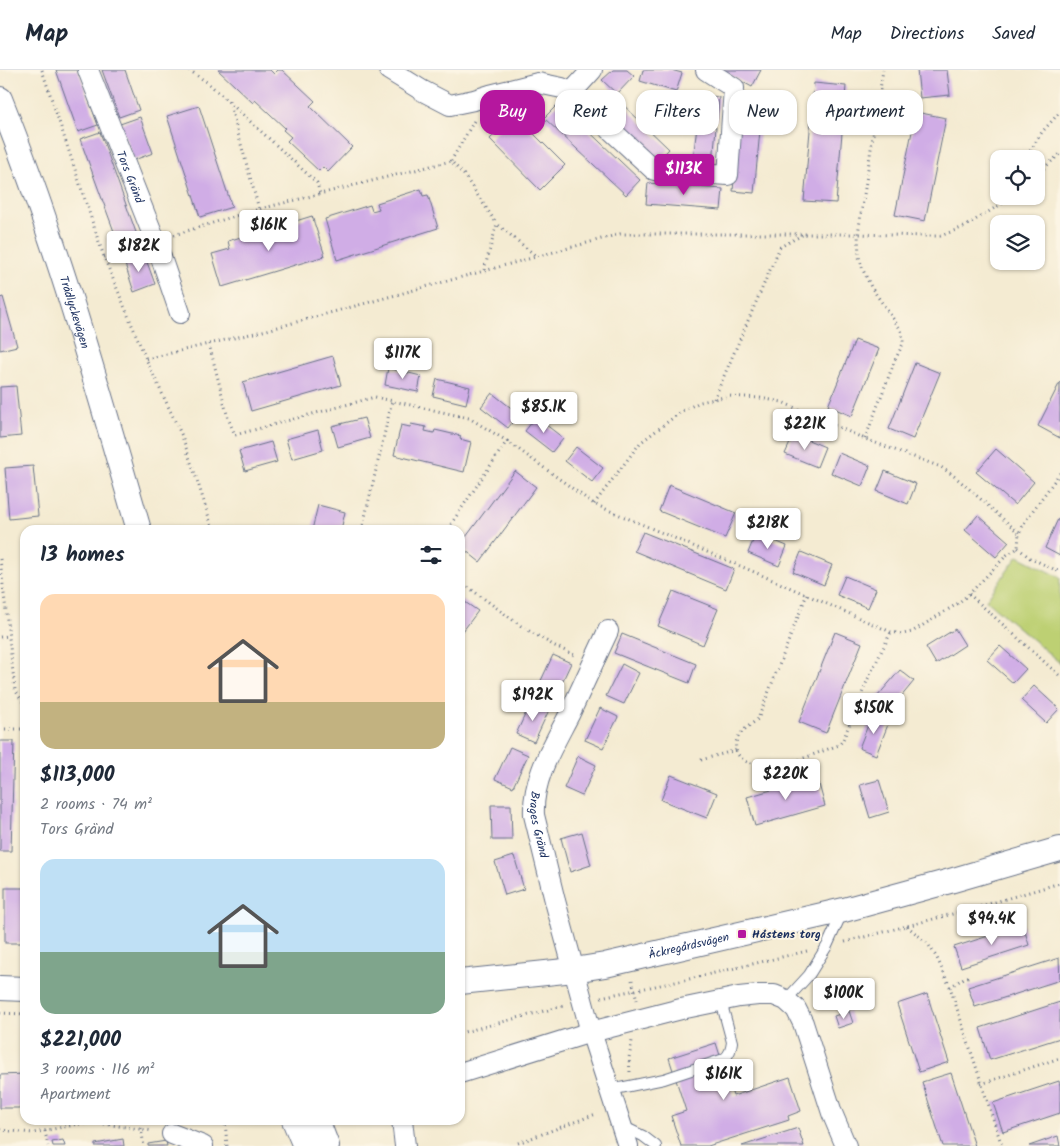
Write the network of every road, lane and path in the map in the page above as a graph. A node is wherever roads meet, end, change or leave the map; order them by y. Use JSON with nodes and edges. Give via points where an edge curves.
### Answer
{"nodes":[{"id":1,"x":42,"y":70,"type":"edge"},
{"id":2,"x":88,"y":70,"type":"edge"},
{"id":3,"x":189,"y":70,"type":"edge"},
{"id":4,"x":390,"y":70,"type":"edge"},
{"id":5,"x":592,"y":70,"type":"edge"},
{"id":6,"x":706,"y":70,"type":"edge"},
{"id":7,"x":883,"y":70,"type":"edge"},
{"id":8,"x":566,"y":90,"type":"edge"},
{"id":9,"x":574,"y":90,"type":"edge"},
{"id":10,"x":0,"y":99,"type":"edge"},
{"id":11,"x":229,"y":101,"type":"junction"},
{"id":12,"x":1060,"y":112,"type":"edge"},
{"id":13,"x":616,"y":135,"type":"edge"},
{"id":14,"x":1031,"y":150,"type":"edge"},
{"id":15,"x":1060,"y":154,"type":"edge"},
{"id":16,"x":1045,"y":167,"type":"edge"},
{"id":17,"x":320,"y":194,"type":"junction"},
{"id":18,"x":1000,"y":205,"type":"edge"},
{"id":19,"x":259,"y":209,"type":"junction"},
{"id":20,"x":497,"y":224,"type":"junction"},
{"id":21,"x":804,"y":234,"type":"junction"},
{"id":22,"x":858,"y":234,"type":"junction"},
{"id":23,"x":155,"y":240,"type":"junction"},
{"id":24,"x":104,"y":257,"type":"junction"},
{"id":25,"x":536,"y":257,"type":"junction"},
{"id":26,"x":484,"y":270,"type":"junction"},
{"id":27,"x":180,"y":313,"type":"dead end"},
{"id":28,"x":209,"y":344,"type":"junction"},
{"id":29,"x":146,"y":359,"type":"junction"},
{"id":30,"x":714,"y":399,"type":"junction"},
{"id":31,"x":392,"y":401,"type":"junction"},
{"id":32,"x":865,"y":439,"type":"junction"},
{"id":33,"x":507,"y":440,"type":"junction"},
{"id":34,"x":1060,"y":473,"type":"edge"},
{"id":35,"x":594,"y":504,"type":"junction"},
{"id":36,"x":138,"y":525,"type":"edge"},
{"id":37,"x":211,"y":525,"type":"edge"},
{"id":38,"x":363,"y":525,"type":"edge"},
{"id":39,"x":450,"y":525,"type":"edge"},
{"id":40,"x":1019,"y":533,"type":"junction"},
{"id":41,"x":1018,"y":548,"type":"junction"},
{"id":42,"x":0,"y":559,"type":"edge"},
{"id":43,"x":1060,"y":572,"type":"edge"},
{"id":44,"x":465,"y":585,"type":"edge"},
{"id":45,"x":807,"y":594,"type":"junction"},
{"id":46,"x":969,"y":594,"type":"junction"},
{"id":47,"x":608,"y":631,"type":"dead end"},
{"id":48,"x":891,"y":632,"type":"junction"},
{"id":49,"x":9,"y":636,"type":"junction"},
{"id":50,"x":0,"y":637,"type":"edge"},
{"id":51,"x":593,"y":663,"type":"junction"},
{"id":52,"x":1060,"y":676,"type":"edge"},
{"id":53,"x":20,"y":698,"type":"edge"},
{"id":54,"x":0,"y":729,"type":"edge"},
{"id":55,"x":20,"y":729,"type":"edge"},
{"id":56,"x":736,"y":750,"type":"junction"},
{"id":57,"x":701,"y":760,"type":"dead end"},
{"id":58,"x":1060,"y":849,"type":"edge"},
{"id":59,"x":1060,"y":883,"type":"edge"},
{"id":60,"x":844,"y":910,"type":"junction"},
{"id":61,"x":907,"y":926,"type":"junction"},
{"id":62,"x":827,"y":946,"type":"junction"},
{"id":63,"x":574,"y":970,"type":"junction"},
{"id":64,"x":971,"y":976,"type":"dead end"},
{"id":65,"x":465,"y":981,"type":"edge"},
{"id":66,"x":950,"y":987,"type":"junction"},
{"id":67,"x":0,"y":988,"type":"edge"},
{"id":68,"x":20,"y":989,"type":"edge"},
{"id":69,"x":786,"y":1000,"type":"junction"},
{"id":70,"x":583,"y":1001,"type":"junction"},
{"id":71,"x":721,"y":1001,"type":"junction"},
{"id":72,"x":0,"y":1013,"type":"edge"},
{"id":73,"x":20,"y":1014,"type":"edge"},
{"id":74,"x":465,"y":1032,"type":"edge"},
{"id":75,"x":591,"y":1032,"type":"junction"},
{"id":76,"x":1060,"y":1058,"type":"edge"},
{"id":77,"x":465,"y":1071,"type":"edge"},
{"id":78,"x":981,"y":1084,"type":"junction"},
{"id":79,"x":616,"y":1107,"type":"junction"},
{"id":80,"x":74,"y":1125,"type":"edge"},
{"id":81,"x":115,"y":1125,"type":"edge"},
{"id":82,"x":225,"y":1125,"type":"edge"},
{"id":83,"x":296,"y":1125,"type":"edge"},
{"id":84,"x":319,"y":1125,"type":"edge"},
{"id":85,"x":403,"y":1125,"type":"edge"},
{"id":86,"x":141,"y":1128,"type":"junction"},
{"id":87,"x":0,"y":1130,"type":"edge"},
{"id":88,"x":45,"y":1131,"type":"junction"},
{"id":89,"x":172,"y":1134,"type":"joint"},
{"id":90,"x":518,"y":1143,"type":"dead end"},
{"id":91,"x":48,"y":1146,"type":"edge"},
{"id":92,"x":144,"y":1146,"type":"edge"},
{"id":93,"x":203,"y":1146,"type":"edge"},
{"id":94,"x":227,"y":1146,"type":"edge"},
{"id":95,"x":305,"y":1146,"type":"edge"},
{"id":96,"x":327,"y":1146,"type":"edge"},
{"id":97,"x":405,"y":1146,"type":"edge"},
{"id":98,"x":628,"y":1146,"type":"edge"},
{"id":99,"x":656,"y":1146,"type":"edge"},
{"id":100,"x":846,"y":1146,"type":"edge"},
{"id":101,"x":1002,"y":1146,"type":"edge"}],
"edges":[{"from":1,"to":24,"type":"path"},
{"from":2,"to":23,"type":"street","name":"Tors Gränd"},
{"from":3,"to":11,"type":"path"},
{"from":4,"to":8,"type":"street","via":[[450,105],[538,83]]},
{"from":5,"to":9,"type":"street"},
{"from":6,"to":13,"type":"street","via":[[734,88],[728,175],[654,170]]},
{"from":7,"to":22,"type":"path"},
{"from":10,"to":36,"type":"street","name":"Trädlyckevägen","via":[[50,234],[94,371]]},
{"from":11,"to":17,"type":"path","via":[[317,183]]},
{"from":11,"to":19,"type":"path"},
{"from":12,"to":14,"type":"path"},
{"from":15,"to":16,"type":"path"},
{"from":17,"to":19,"type":"path"},
{"from":17,"to":20,"type":"path","via":[[451,162]]},
{"from":18,"to":22,"type":"path","via":[[964,227],[940,236]]},
{"from":19,"to":23,"type":"path"},
{"from":20,"to":25,"type":"path"},
{"from":20,"to":26,"type":"path"},
{"from":21,"to":22,"type":"path"},
{"from":21,"to":25,"type":"path","via":[[620,234]]},
{"from":21,"to":30,"type":"path","via":[[780,247]]},
{"from":22,"to":32,"type":"path","via":[[863,270],[901,330],[903,339]]},
{"from":23,"to":24,"type":"path"},
{"from":23,"to":27,"type":"street","name":"Tors Gränd"},
{"from":24,"to":29,"type":"path"},
{"from":25,"to":26,"type":"path"},
{"from":26,"to":28,"type":"path"},
{"from":28,"to":29,"type":"path"},
{"from":28,"to":31,"type":"path","via":[[235,436],[376,397]]},
{"from":29,"to":37,"type":"path","via":[[182,436]]},
{"from":30,"to":32,"type":"path","via":[[729,396],[782,402]]},
{"from":30,"to":35,"type":"path","via":[[682,411],[640,444]]},
{"from":31,"to":33,"type":"path","via":[[469,418]]},
{"from":31,"to":38,"type":"path"},
{"from":32,"to":40,"type":"path","via":[[950,472]]},
{"from":33,"to":35,"type":"path"},
{"from":33,"to":39,"type":"path"},
{"from":34,"to":40,"type":"path"},
{"from":35,"to":45,"type":"path"},
{"from":40,"to":41,"type":"path"},
{"from":41,"to":43,"type":"path","via":[[1030,558]]},
{"from":41,"to":46,"type":"path"},
{"from":42,"to":49,"type":"path"},
{"from":44,"to":51,"type":"path","via":[[553,646]]},
{"from":45,"to":48,"type":"path"},
{"from":45,"to":56,"type":"path","via":[[758,719],[738,738]]},
{"from":46,"to":48,"type":"path","via":[[912,632]]},
{"from":46,"to":52,"type":"path"},
{"from":47,"to":51,"type":"street","name":"Brages Gränd"},
{"from":48,"to":56,"type":"path","via":[[839,746],[774,767],[754,765],[744,760]]},
{"from":49,"to":50,"type":"path"},
{"from":49,"to":53,"type":"path","via":[[15,690]]},
{"from":51,"to":63,"type":"street","name":"Brages Gränd","via":[[537,783],[533,801]]},
{"from":54,"to":55,"type":"path"},
{"from":56,"to":57,"type":"path"},
{"from":58,"to":60,"type":"street","name":"Äckregårdsvägen"},
{"from":59,"to":61,"type":"path"},
{"from":60,"to":62,"type":"lane"},
{"from":60,"to":63,"type":"street","name":"Äckregårdsvägen"},
{"from":61,"to":62,"type":"path"},
{"from":61,"to":66,"type":"path","via":[[928,944],[938,958]]},
{"from":62,"to":69,"type":"lane","via":[[809,975]]},
{"from":62,"to":70,"type":"path"},
{"from":63,"to":65,"type":"street","name":"Äckregårdsvägen"},
{"from":63,"to":70,"type":"street"},
{"from":64,"to":66,"type":"path"},
{"from":66,"to":78,"type":"path"},
{"from":67,"to":68,"type":"street"},
{"from":69,"to":71,"type":"street","via":[[774,995],[758,995]]},
{"from":69,"to":100,"type":"street","via":[[804,1023],[832,1113]]},
{"from":70,"to":74,"type":"path"},
{"from":70,"to":75,"type":"street"},
{"from":71,"to":75,"type":"street"},
{"from":71,"to":79,"type":"lane","via":[[732,1042],[728,1056],[664,1079],[621,1087]]},
{"from":72,"to":73,"type":"path"},
{"from":75,"to":77,"type":"street"},
{"from":75,"to":79,"type":"street"},
{"from":76,"to":78,"type":"path"},
{"from":78,"to":101,"type":"path"},
{"from":79,"to":90,"type":"path"},
{"from":79,"to":98,"type":"street"},
{"from":79,"to":99,"type":"lane"},
{"from":80,"to":88,"type":"path"},
{"from":81,"to":86,"type":"path"},
{"from":82,"to":94,"type":"path"},
{"from":83,"to":95,"type":"street"},
{"from":84,"to":96,"type":"street"},
{"from":85,"to":97,"type":"street"},
{"from":86,"to":89,"type":"path"},
{"from":86,"to":92,"type":"path"},
{"from":87,"to":88,"type":"path","via":[[20,1133]]},
{"from":88,"to":91,"type":"path"},
{"from":89,"to":93,"type":"street"}]}
